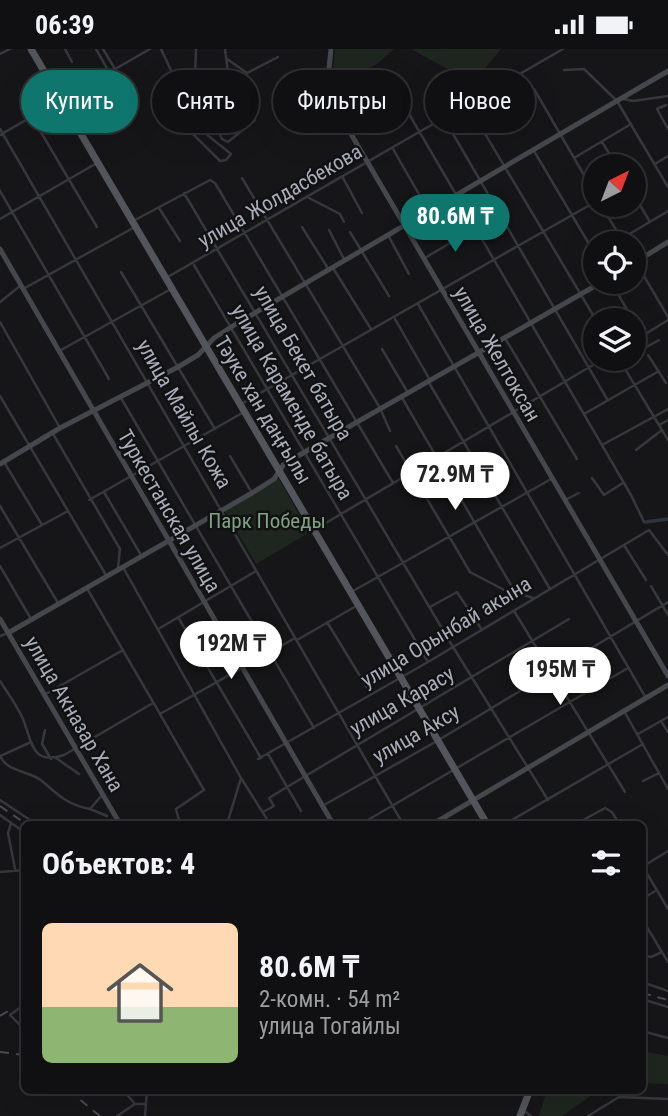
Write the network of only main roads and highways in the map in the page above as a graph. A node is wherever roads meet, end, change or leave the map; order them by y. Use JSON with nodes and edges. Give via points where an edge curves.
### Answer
{"nodes":[{"id":1,"x":29,"y":49,"type":"edge"},
{"id":2,"x":484,"y":821,"type":"edge"},
{"id":3,"x":531,"y":1094,"type":"edge"},
{"id":4,"x":525,"y":1115,"type":"edge"}],
"edges":[{"from":1,"to":2,"type":"main road","name":"Тәуке хан даңғылы"},
{"from":3,"to":4,"type":"main road"}]}
